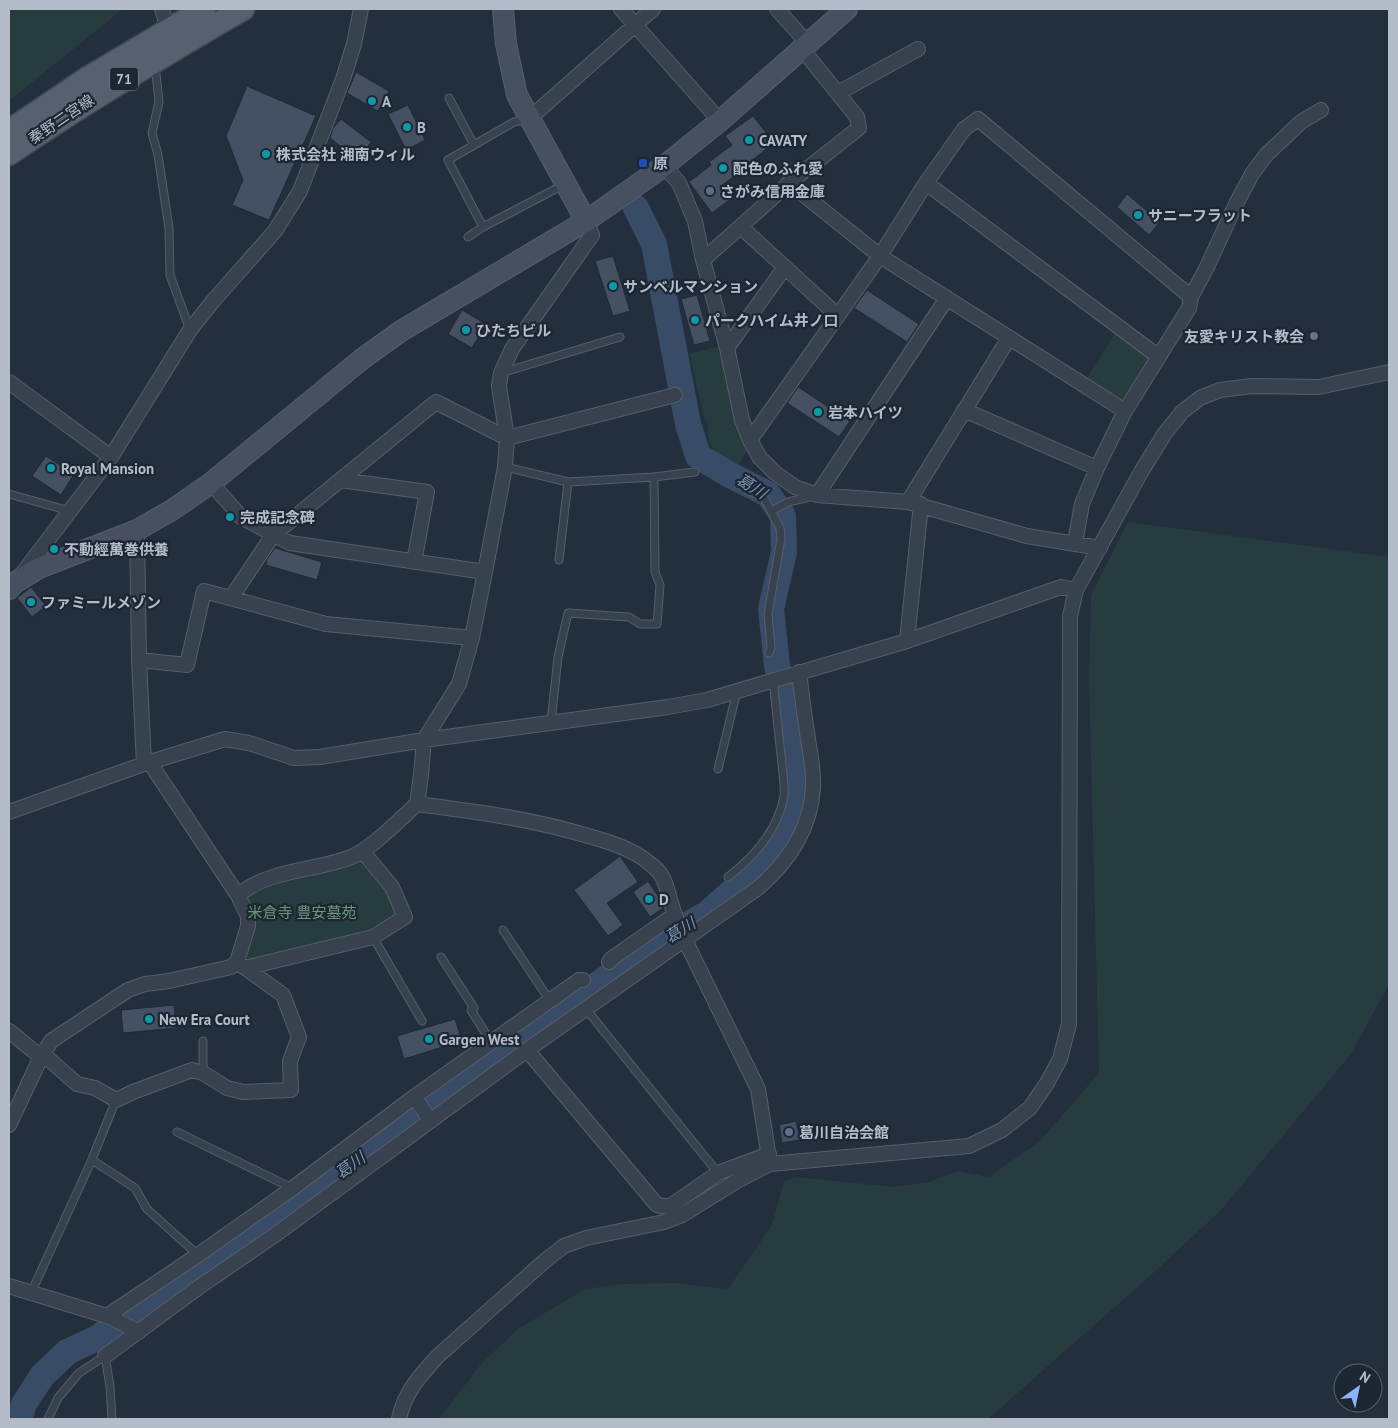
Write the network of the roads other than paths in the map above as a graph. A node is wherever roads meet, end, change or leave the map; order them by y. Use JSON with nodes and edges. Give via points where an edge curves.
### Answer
{"nodes":[{"id":1,"x":204,"y":9,"type":"edge"},
{"id":2,"x":243,"y":9,"type":"edge"},
{"id":3,"x":361,"y":9,"type":"edge"},
{"id":4,"x":503,"y":9,"type":"edge"},
{"id":5,"x":621,"y":9,"type":"edge"},
{"id":6,"x":653,"y":9,"type":"edge"},
{"id":7,"x":777,"y":9,"type":"edge"},
{"id":8,"x":846,"y":9,"type":"edge"},
{"id":9,"x":165,"y":19,"type":"edge"},
{"id":10,"x":635,"y":24,"type":"junction"},
{"id":11,"x":805,"y":46,"type":"junction"},
{"id":12,"x":918,"y":49,"type":"dead end"},
{"id":13,"x":155,"y":60,"type":"junction"},
{"id":14,"x":838,"y":93,"type":"junction"},
{"id":15,"x":449,"y":98,"type":"dead end"},
{"id":16,"x":1321,"y":110,"type":"dead end"},
{"id":17,"x":529,"y":119,"type":"junction"},
{"id":18,"x":720,"y":121,"type":"junction"},
{"id":19,"x":9,"y":131,"type":"edge"},
{"id":20,"x":474,"y":145,"type":"junction"},
{"id":21,"x":9,"y":154,"type":"edge"},
{"id":22,"x":664,"y":166,"type":"junction"},
{"id":23,"x":565,"y":183,"type":"junction"},
{"id":24,"x":789,"y":183,"type":"junction"},
{"id":25,"x":926,"y":183,"type":"junction"},
{"id":26,"x":586,"y":221,"type":"junction"},
{"id":27,"x":483,"y":227,"type":"junction"},
{"id":28,"x":741,"y":227,"type":"junction"},
{"id":29,"x":468,"y":237,"type":"dead end"},
{"id":30,"x":880,"y":256,"type":"junction"},
{"id":31,"x":703,"y":260,"type":"junction"},
{"id":32,"x":785,"y":268,"type":"junction"},
{"id":33,"x":1191,"y":297,"type":"junction"},
{"id":34,"x":946,"y":298,"type":"junction"},
{"id":35,"x":837,"y":315,"type":"junction"},
{"id":36,"x":190,"y":330,"type":"junction"},
{"id":37,"x":620,"y":337,"type":"dead end"},
{"id":38,"x":1009,"y":338,"type":"junction"},
{"id":39,"x":727,"y":348,"type":"junction"},
{"id":40,"x":1158,"y":357,"type":"junction"},
{"id":41,"x":1389,"y":372,"type":"edge"},
{"id":42,"x":501,"y":373,"type":"junction"},
{"id":43,"x":9,"y":382,"type":"edge"},
{"id":44,"x":675,"y":395,"type":"dead end"},
{"id":45,"x":964,"y":410,"type":"junction"},
{"id":46,"x":1125,"y":411,"type":"junction"},
{"id":47,"x":507,"y":438,"type":"junction"},
{"id":48,"x":750,"y":440,"type":"junction"},
{"id":49,"x":111,"y":457,"type":"junction"},
{"id":50,"x":505,"y":467,"type":"junction"},
{"id":51,"x":1097,"y":468,"type":"junction"},
{"id":52,"x":695,"y":472,"type":"dead end"},
{"id":53,"x":654,"y":477,"type":"junction"},
{"id":54,"x":341,"y":480,"type":"junction"},
{"id":55,"x":568,"y":482,"type":"junction"},
{"id":56,"x":211,"y":483,"type":"junction"},
{"id":57,"x":748,"y":491,"type":"dead end"},
{"id":58,"x":9,"y":494,"type":"edge"},
{"id":59,"x":817,"y":495,"type":"junction"},
{"id":60,"x":915,"y":503,"type":"junction"},
{"id":61,"x":70,"y":511,"type":"junction"},
{"id":62,"x":772,"y":511,"type":"junction"},
{"id":63,"x":137,"y":530,"type":"junction"},
{"id":64,"x":273,"y":535,"type":"junction"},
{"id":65,"x":1076,"y":543,"type":"junction"},
{"id":66,"x":1100,"y":548,"type":"junction"},
{"id":67,"x":559,"y":560,"type":"dead end"},
{"id":68,"x":414,"y":562,"type":"junction"},
{"id":69,"x":485,"y":572,"type":"junction"},
{"id":70,"x":13,"y":585,"type":"edge"},
{"id":71,"x":1076,"y":590,"type":"junction"},
{"id":72,"x":231,"y":598,"type":"junction"},
{"id":73,"x":472,"y":638,"type":"junction"},
{"id":74,"x":908,"y":641,"type":"junction"},
{"id":75,"x":769,"y":653,"type":"dead end"},
{"id":76,"x":139,"y":660,"type":"junction"},
{"id":77,"x":799,"y":672,"type":"junction"},
{"id":78,"x":774,"y":680,"type":"junction"},
{"id":79,"x":737,"y":691,"type":"junction"},
{"id":80,"x":552,"y":722,"type":"junction"},
{"id":81,"x":424,"y":740,"type":"junction"},
{"id":82,"x":147,"y":764,"type":"junction"},
{"id":83,"x":718,"y":769,"type":"dead end"},
{"id":84,"x":417,"y":804,"type":"junction"},
{"id":85,"x":9,"y":812,"type":"edge"},
{"id":86,"x":363,"y":852,"type":"junction"},
{"id":87,"x":728,"y":877,"type":"dead end"},
{"id":88,"x":240,"y":896,"type":"junction"},
{"id":89,"x":674,"y":915,"type":"junction"},
{"id":90,"x":503,"y":930,"type":"dead end"},
{"id":91,"x":372,"y":937,"type":"junction"},
{"id":92,"x":685,"y":940,"type":"junction"},
{"id":93,"x":441,"y":957,"type":"dead end"},
{"id":94,"x":609,"y":962,"type":"dead end"},
{"id":95,"x":241,"y":965,"type":"junction"},
{"id":96,"x":583,"y":980,"type":"dead end"},
{"id":97,"x":550,"y":1001,"type":"junction"},
{"id":98,"x":586,"y":1009,"type":"junction"},
{"id":99,"x":422,"y":1020,"type":"dead end"},
{"id":100,"x":9,"y":1031,"type":"edge"},
{"id":101,"x":203,"y":1041,"type":"dead end"},
{"id":102,"x":491,"y":1042,"type":"junction"},
{"id":103,"x":527,"y":1050,"type":"junction"},
{"id":104,"x":42,"y":1056,"type":"junction"},
{"id":105,"x":203,"y":1073,"type":"junction"},
{"id":106,"x":414,"y":1097,"type":"junction"},
{"id":107,"x":116,"y":1100,"type":"junction"},
{"id":108,"x":431,"y":1121,"type":"junction"},
{"id":109,"x":9,"y":1125,"type":"edge"},
{"id":110,"x":177,"y":1132,"type":"dead end"},
{"id":111,"x":769,"y":1159,"type":"junction"},
{"id":112,"x":92,"y":1160,"type":"junction"},
{"id":113,"x":718,"y":1173,"type":"junction"},
{"id":114,"x":293,"y":1188,"type":"junction"},
{"id":115,"x":198,"y":1255,"type":"junction"},
{"id":116,"x":9,"y":1286,"type":"edge"},
{"id":117,"x":31,"y":1294,"type":"junction"},
{"id":118,"x":109,"y":1317,"type":"junction"},
{"id":119,"x":136,"y":1331,"type":"junction"},
{"id":120,"x":105,"y":1356,"type":"junction"},
{"id":121,"x":48,"y":1419,"type":"edge"},
{"id":122,"x":112,"y":1419,"type":"edge"},
{"id":123,"x":399,"y":1419,"type":"edge"}],
"edges":[{"from":1,"to":9,"type":"main road","name":"秦野二宮線","number":"71"},
{"from":2,"to":13,"type":"main road","name":"秦野二宮線","number":"71"},
{"from":3,"to":36,"type":"street","via":[[343,78],[300,190],[275,231]]},
{"from":4,"to":17,"type":"street","via":[[506,44],[517,95]]},
{"from":5,"to":10,"type":"street"},
{"from":6,"to":10,"type":"street"},
{"from":7,"to":11,"type":"street"},
{"from":8,"to":11,"type":"street"},
{"from":9,"to":19,"type":"main road","name":"秦野二宮線","number":"71","via":[[86,79]]},
{"from":10,"to":17,"type":"street"},
{"from":10,"to":18,"type":"street"},
{"from":11,"to":14,"type":"street"},
{"from":11,"to":18,"type":"street"},
{"from":12,"to":14,"type":"street"},
{"from":13,"to":21,"type":"main road","name":"秦野二宮線","number":"71"},
{"from":13,"to":36,"type":"lane","via":[[159,102],[152,133],[169,228],[170,275]]},
{"from":14,"to":24,"type":"street","via":[[857,117],[860,128]]},
{"from":15,"to":20,"type":"lane"},
{"from":16,"to":33,"type":"street","via":[[1301,122],[1266,155],[1252,174]]},
{"from":17,"to":20,"type":"lane","via":[[514,122]]},
{"from":17,"to":23,"type":"street"},
{"from":18,"to":22,"type":"street"},
{"from":20,"to":27,"type":"lane","via":[[448,160]]},
{"from":22,"to":26,"type":"street"},
{"from":22,"to":31,"type":"street","via":[[680,183],[695,221]]},
{"from":23,"to":26,"type":"street"},
{"from":23,"to":27,"type":"lane"},
{"from":24,"to":28,"type":"street"},
{"from":24,"to":30,"type":"street"},
{"from":25,"to":30,"type":"street"},
{"from":25,"to":33,"type":"street","via":[[964,129],[978,119]]},
{"from":25,"to":40,"type":"street"},
{"from":26,"to":42,"type":"street","via":[[592,235],[512,349]]},
{"from":26,"to":56,"type":"street","via":[[401,330]]},
{"from":27,"to":29,"type":"lane"},
{"from":28,"to":31,"type":"street"},
{"from":28,"to":32,"type":"street"},
{"from":30,"to":34,"type":"street"},
{"from":30,"to":35,"type":"street"},
{"from":31,"to":39,"type":"street"},
{"from":32,"to":35,"type":"street"},
{"from":32,"to":39,"type":"street"},
{"from":33,"to":40,"type":"street","via":[[1189,308]]},
{"from":34,"to":38,"type":"street"},
{"from":34,"to":59,"type":"street"},
{"from":35,"to":48,"type":"street"},
{"from":36,"to":49,"type":"street"},
{"from":37,"to":42,"type":"lane"},
{"from":38,"to":45,"type":"street"},
{"from":38,"to":46,"type":"street"},
{"from":39,"to":48,"type":"street","via":[[742,420]]},
{"from":40,"to":46,"type":"street"},
{"from":41,"to":66,"type":"street","via":[[1319,387],[1252,386],[1220,390],[1200,398],[1182,412],[1165,433]]},
{"from":42,"to":47,"type":"street","via":[[499,386]]},
{"from":43,"to":49,"type":"street"},
{"from":44,"to":47,"type":"street"},
{"from":45,"to":51,"type":"street"},
{"from":45,"to":60,"type":"street"},
{"from":46,"to":51,"type":"street"},
{"from":47,"to":50,"type":"street"},
{"from":47,"to":54,"type":"street","via":[[436,402]]},
{"from":48,"to":59,"type":"street","via":[[760,458],[774,472]]},
{"from":49,"to":61,"type":"street"},
{"from":50,"to":55,"type":"lane"},
{"from":50,"to":69,"type":"street"},
{"from":51,"to":65,"type":"street","via":[[1082,504]]},
{"from":52,"to":53,"type":"lane"},
{"from":53,"to":55,"type":"lane"},
{"from":53,"to":80,"type":"lane","via":[[655,572],[660,585],[657,624],[640,624],[629,617],[568,613],[558,657]]},
{"from":54,"to":64,"type":"street"},
{"from":54,"to":68,"type":"street","via":[[428,492]]},
{"from":55,"to":67,"type":"lane"},
{"from":56,"to":63,"type":"street"},
{"from":56,"to":64,"type":"street","via":[[241,517]]},
{"from":57,"to":62,"type":"lane","via":[[763,496]]},
{"from":58,"to":61,"type":"lane"},
{"from":59,"to":60,"type":"street"},
{"from":59,"to":62,"type":"lane","via":[[788,502]]},
{"from":60,"to":65,"type":"street","via":[[1027,536]]},
{"from":60,"to":74,"type":"street"},
{"from":61,"to":70,"type":"street"},
{"from":62,"to":75,"type":"lane","via":[[781,539],[768,614]]},
{"from":63,"to":70,"type":"street","via":[[39,568]]},
{"from":63,"to":76,"type":"street"},
{"from":64,"to":68,"type":"street","via":[[290,543]]},
{"from":64,"to":72,"type":"street"},
{"from":65,"to":66,"type":"street"},
{"from":66,"to":71,"type":"street"},
{"from":68,"to":69,"type":"street"},
{"from":69,"to":73,"type":"street"},
{"from":71,"to":74,"type":"street","via":[[1062,587]]},
{"from":71,"to":111,"type":"street","via":[[1070,616],[1069,1024],[1060,1059],[1030,1108],[1002,1130],[969,1146]]},
{"from":72,"to":73,"type":"street","via":[[326,624]]},
{"from":72,"to":76,"type":"street","via":[[204,591],[187,665]]},
{"from":73,"to":81,"type":"street","via":[[459,684]]},
{"from":74,"to":77,"type":"street"},
{"from":76,"to":82,"type":"street"},
{"from":77,"to":78,"type":"street"},
{"from":77,"to":92,"type":"street","via":[[813,774],[811,800],[804,825],[784,864],[772,876]]},
{"from":78,"to":79,"type":"street"},
{"from":78,"to":87,"type":"lane","via":[[784,794],[778,815],[764,840]]},
{"from":79,"to":80,"type":"street","via":[[668,707]]},
{"from":79,"to":83,"type":"lane"},
{"from":80,"to":81,"type":"street"},
{"from":81,"to":82,"type":"street","via":[[320,757],[294,758],[249,743],[225,739]]},
{"from":81,"to":84,"type":"street"},
{"from":82,"to":85,"type":"street"},
{"from":82,"to":88,"type":"street"},
{"from":84,"to":86,"type":"street"},
{"from":84,"to":89,"type":"street","via":[[546,824],[623,847],[661,874]]},
{"from":86,"to":88,"type":"street","via":[[266,880]]},
{"from":86,"to":91,"type":"street","via":[[392,887],[405,918]]},
{"from":88,"to":95,"type":"street","via":[[248,916]]},
{"from":89,"to":92,"type":"street"},
{"from":89,"to":94,"type":"street"},
{"from":90,"to":97,"type":"lane"},
{"from":91,"to":95,"type":"street"},
{"from":91,"to":99,"type":"lane"},
{"from":92,"to":98,"type":"street"},
{"from":92,"to":111,"type":"street","via":[[758,1089]]},
{"from":93,"to":102,"type":"lane","via":[[474,1008],[471,1010]]},
{"from":95,"to":104,"type":"street","via":[[128,990],[51,1041]]},
{"from":95,"to":105,"type":"street","via":[[283,995],[299,1037],[290,1061],[291,1090],[243,1092],[227,1088]]},
{"from":96,"to":97,"type":"street"},
{"from":97,"to":102,"type":"street"},
{"from":98,"to":103,"type":"street"},
{"from":98,"to":113,"type":"lane"},
{"from":100,"to":104,"type":"street"},
{"from":101,"to":105,"type":"lane"},
{"from":102,"to":106,"type":"street"},
{"from":103,"to":108,"type":"street"},
{"from":103,"to":113,"type":"street","via":[[657,1205],[668,1207]]},
{"from":104,"to":107,"type":"street","via":[[78,1084],[94,1088]]},
{"from":104,"to":109,"type":"street"},
{"from":105,"to":107,"type":"street","via":[[192,1070]]},
{"from":106,"to":108,"type":"street"},
{"from":106,"to":114,"type":"street"},
{"from":107,"to":112,"type":"lane"},
{"from":108,"to":119,"type":"street"},
{"from":110,"to":114,"type":"lane"},
{"from":111,"to":113,"type":"street"},
{"from":111,"to":123,"type":"street","via":[[682,1215],[664,1222],[586,1238],[546,1258],[428,1366],[410,1390]]},
{"from":112,"to":115,"type":"lane","via":[[135,1188],[147,1208]]},
{"from":112,"to":117,"type":"lane"},
{"from":114,"to":115,"type":"street"},
{"from":115,"to":118,"type":"street"},
{"from":116,"to":117,"type":"street"},
{"from":117,"to":118,"type":"street"},
{"from":118,"to":119,"type":"street"},
{"from":119,"to":120,"type":"street"},
{"from":120,"to":121,"type":"lane","via":[[79,1372],[58,1398]]},
{"from":120,"to":122,"type":"lane"}]}
